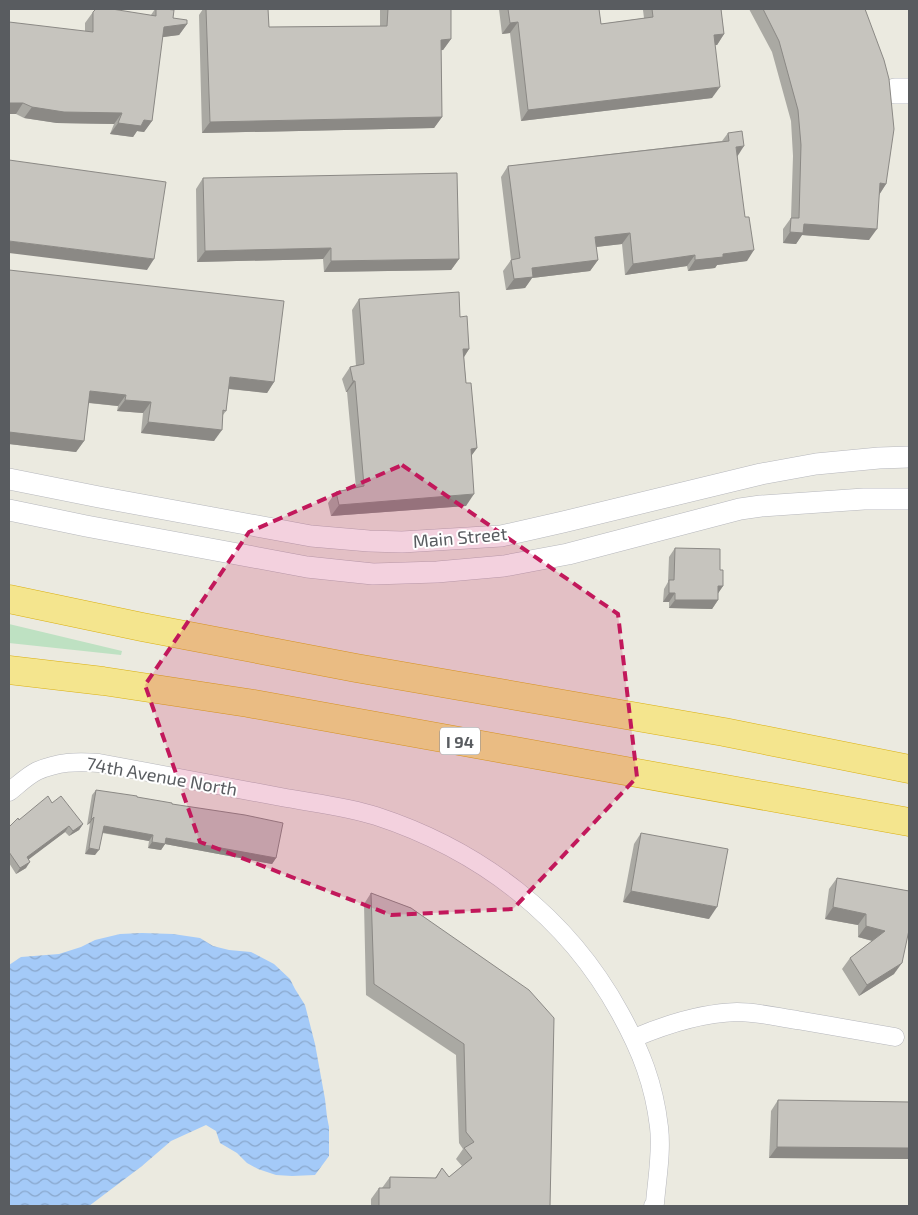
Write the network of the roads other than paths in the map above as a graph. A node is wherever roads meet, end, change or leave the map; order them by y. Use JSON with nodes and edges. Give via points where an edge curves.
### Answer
{"nodes":[{"id":1,"x":909,"y":457,"type":"edge"},
{"id":2,"x":9,"y":479,"type":"edge"},
{"id":3,"x":909,"y":499,"type":"edge"},
{"id":4,"x":9,"y":510,"type":"edge"},
{"id":5,"x":9,"y":599,"type":"edge"},
{"id":6,"x":9,"y":670,"type":"edge"},
{"id":7,"x":724,"y":732,"type":"junction"},
{"id":8,"x":909,"y":759,"type":"edge"},
{"id":9,"x":909,"y":768,"type":"edge"},
{"id":10,"x":9,"y":792,"type":"edge"},
{"id":11,"x":909,"y":822,"type":"edge"},
{"id":12,"x":895,"y":1037,"type":"dead end"},
{"id":13,"x":634,"y":1038,"type":"junction"},
{"id":14,"x":653,"y":1206,"type":"edge"}],
"edges":[{"from":1,"to":2,"type":"street","name":"Main Street","via":[[816,464],[761,474],[501,536],[402,542],[311,536]]},
{"from":3,"to":4,"type":"street","name":"Main Street","via":[[761,506],[733,510],[568,554],[504,566],[373,574],[307,567]]},
{"from":5,"to":7,"type":"highway","via":[[356,668]]},
{"from":6,"to":11,"type":"highway","number":"I 94","via":[[248,703]]},
{"from":7,"to":8,"type":"highway"},
{"from":7,"to":9,"type":"highway"},
{"from":10,"to":13,"type":"street","name":"74th Avenue North","via":[[36,772],[58,764],[78,761],[99,763],[358,811],[420,832],[467,856],[508,883],[549,918],[581,953],[609,992]]},
{"from":12,"to":13,"type":"street","via":[[739,1012],[681,1021]]},
{"from":13,"to":14,"type":"street","name":"74th Avenue North","via":[[649,1077],[659,1128],[660,1152]]}]}
